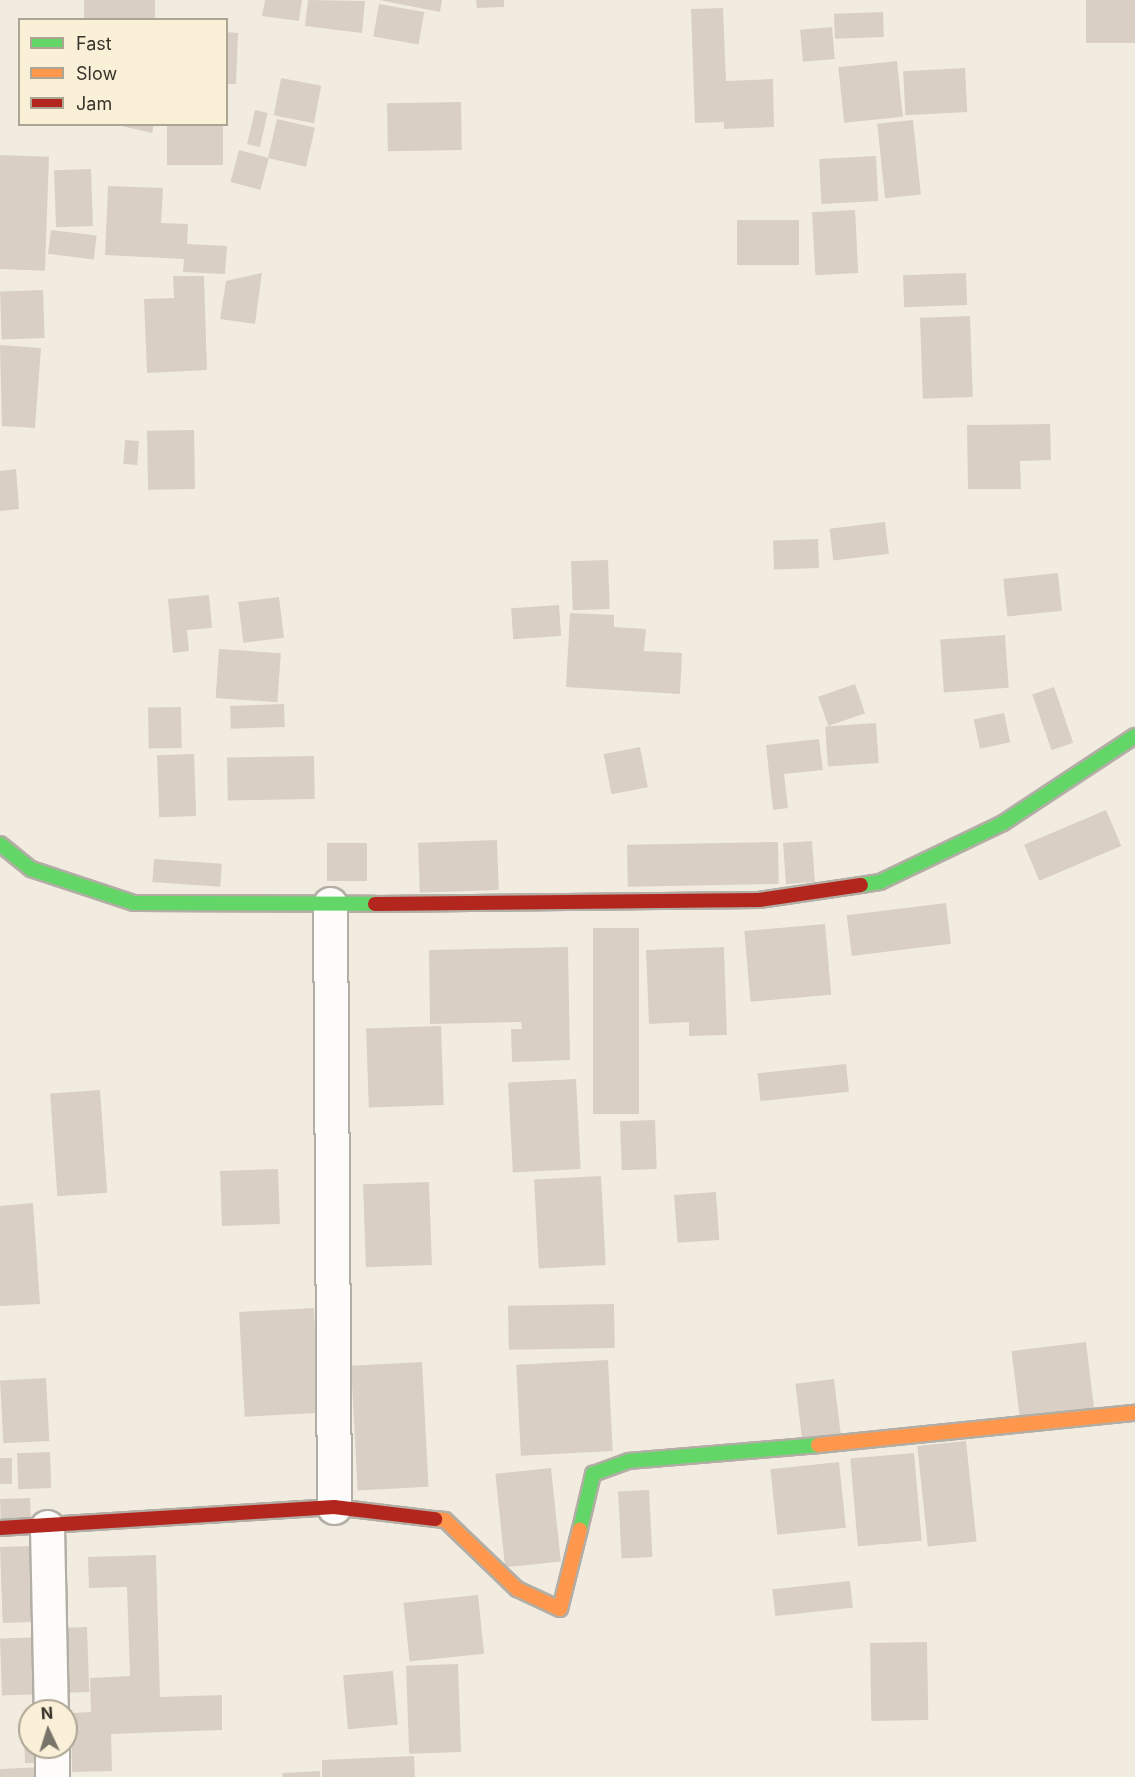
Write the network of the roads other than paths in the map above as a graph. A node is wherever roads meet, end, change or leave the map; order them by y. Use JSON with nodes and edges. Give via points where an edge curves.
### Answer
{"nodes":[{"id":1,"x":1135,"y":736,"type":"edge"},
{"id":2,"x":0,"y":844,"type":"edge"},
{"id":3,"x":330,"y":904,"type":"junction"},
{"id":4,"x":1135,"y":1413,"type":"edge"},
{"id":5,"x":333,"y":1507,"type":"junction"},
{"id":6,"x":47,"y":1527,"type":"junction"},
{"id":7,"x":0,"y":1528,"type":"edge"},
{"id":8,"x":51,"y":1699,"type":"edge"},
{"id":9,"x":52,"y":1759,"type":"edge"},
{"id":10,"x":52,"y":1777,"type":"edge"}],
"edges":[{"from":1,"to":3,"type":"street","via":[[1002,824],[880,882],[759,900]]},
{"from":2,"to":3,"type":"street","via":[[31,869],[134,903]]},
{"from":3,"to":5,"type":"street"},
{"from":4,"to":5,"type":"street","via":[[986,1431],[629,1461],[593,1474],[560,1609],[517,1589],[445,1520]]},
{"from":5,"to":6,"type":"street"},
{"from":6,"to":7,"type":"street"},
{"from":6,"to":8,"type":"street"},
{"from":9,"to":10,"type":"street"}]}
